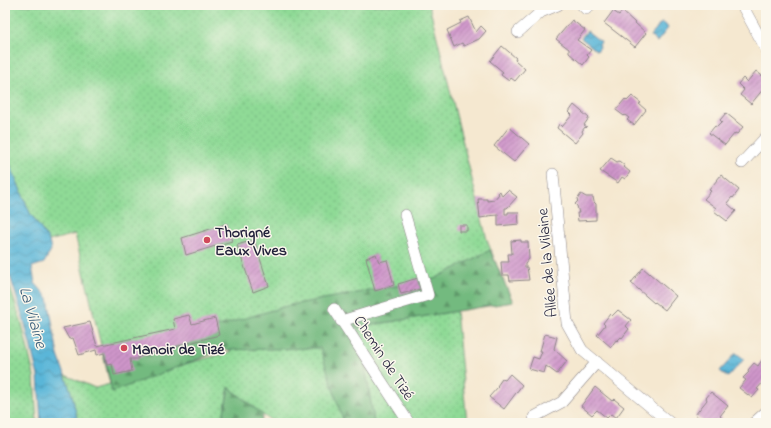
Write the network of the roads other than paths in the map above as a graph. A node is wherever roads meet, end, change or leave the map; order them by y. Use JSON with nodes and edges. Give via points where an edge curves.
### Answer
{"nodes":[{"id":1,"x":558,"y":5,"type":"edge"},
{"id":2,"x":582,"y":5,"type":"edge"},
{"id":3,"x":590,"y":5,"type":"edge"},
{"id":4,"x":742,"y":5,"type":"edge"},
{"id":5,"x":518,"y":32,"type":"dead end"},
{"id":6,"x":766,"y":49,"type":"edge"},
{"id":7,"x":766,"y":137,"type":"edge"},
{"id":8,"x":742,"y":163,"type":"dead end"},
{"id":9,"x":553,"y":174,"type":"dead end"},
{"id":10,"x":404,"y":215,"type":"dead end"},
{"id":11,"x":334,"y":309,"type":"dead end"},
{"id":12,"x":341,"y":321,"type":"junction"},
{"id":13,"x":597,"y":362,"type":"junction"},
{"id":14,"x":766,"y":412,"type":"edge"},
{"id":15,"x":534,"y":417,"type":"dead end"},
{"id":16,"x":409,"y":423,"type":"edge"},
{"id":17,"x":670,"y":423,"type":"edge"},
{"id":18,"x":754,"y":423,"type":"edge"}],
"edges":[{"from":1,"to":5,"type":"street","via":[[541,12]]},
{"from":2,"to":3,"type":"street","via":[[586,9]]},
{"from":4,"to":6,"type":"street"},
{"from":7,"to":8,"type":"street"},
{"from":9,"to":13,"type":"street","name":"Allée de la Vilaine","via":[[567,323],[582,350]]},
{"from":10,"to":12,"type":"street","via":[[428,295]]},
{"from":11,"to":12,"type":"street","name":"Chemin de Tizé"},
{"from":12,"to":16,"type":"street","name":"Chemin de Tizé"},
{"from":13,"to":15,"type":"street","via":[[562,402]]},
{"from":13,"to":17,"type":"street","name":"Allée de la Vilaine"},
{"from":14,"to":18,"type":"street"}]}
